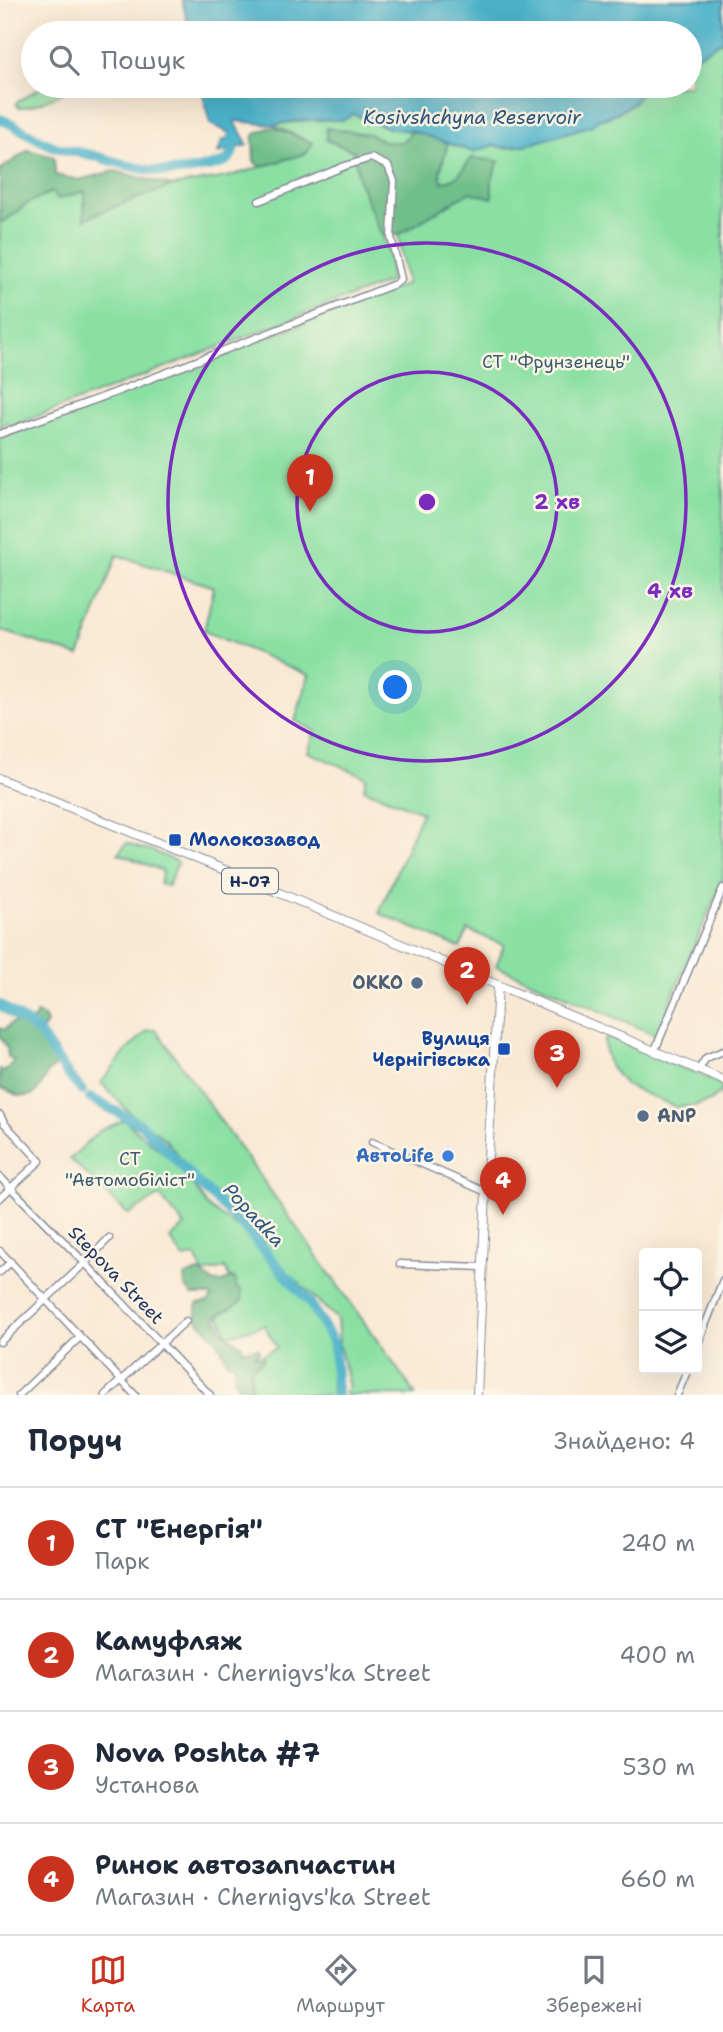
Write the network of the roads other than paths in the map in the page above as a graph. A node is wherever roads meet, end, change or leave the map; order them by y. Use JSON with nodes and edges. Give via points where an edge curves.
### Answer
{"nodes":[{"id":1,"x":259,"y":201,"type":"dead end"},
{"id":2,"x":0,"y":434,"type":"edge"},
{"id":3,"x":0,"y":779,"type":"edge"},
{"id":4,"x":723,"y":888,"type":"edge"},
{"id":5,"x":498,"y":985,"type":"junction"},
{"id":6,"x":655,"y":1050,"type":"junction"},
{"id":7,"x":723,"y":1051,"type":"edge"},
{"id":8,"x":699,"y":1069,"type":"junction"},
{"id":9,"x":723,"y":1080,"type":"edge"},
{"id":10,"x":0,"y":1115,"type":"edge"},
{"id":11,"x":372,"y":1142,"type":"dead end"},
{"id":12,"x":0,"y":1177,"type":"edge"},
{"id":13,"x":11,"y":1188,"type":"junction"},
{"id":14,"x":486,"y":1192,"type":"junction"},
{"id":15,"x":0,"y":1198,"type":"edge"},
{"id":16,"x":109,"y":1238,"type":"dead end"},
{"id":17,"x":0,"y":1251,"type":"edge"},
{"id":18,"x":11,"y":1262,"type":"junction"},
{"id":19,"x":85,"y":1263,"type":"junction"},
{"id":20,"x":400,"y":1264,"type":"dead end"},
{"id":21,"x":482,"y":1267,"type":"junction"},
{"id":22,"x":0,"y":1272,"type":"edge"},
{"id":23,"x":723,"y":1280,"type":"edge"},
{"id":24,"x":46,"y":1299,"type":"junction"},
{"id":25,"x":186,"y":1321,"type":"dead end"},
{"id":26,"x":702,"y":1333,"type":"edge"},
{"id":27,"x":80,"y":1337,"type":"junction"},
{"id":28,"x":0,"y":1342,"type":"edge"},
{"id":29,"x":161,"y":1343,"type":"junction"},
{"id":30,"x":686,"y":1374,"type":"edge"},
{"id":31,"x":120,"y":1380,"type":"junction"},
{"id":32,"x":19,"y":1395,"type":"edge"},
{"id":33,"x":105,"y":1395,"type":"edge"},
{"id":34,"x":135,"y":1395,"type":"edge"},
{"id":35,"x":210,"y":1395,"type":"edge"},
{"id":36,"x":477,"y":1395,"type":"edge"},
{"id":37,"x":677,"y":1395,"type":"edge"}],
"edges":[{"from":1,"to":2,"type":"street","via":[[371,158],[388,166],[394,181],[391,237],[401,279]]},
{"from":3,"to":5,"type":"main road","number":"Н-07"},
{"from":4,"to":6,"type":"street"},
{"from":5,"to":6,"type":"main road"},
{"from":5,"to":14,"type":"main road"},
{"from":6,"to":8,"type":"main road"},
{"from":7,"to":8,"type":"street","via":[[706,1058]]},
{"from":8,"to":9,"type":"main road"},
{"from":10,"to":13,"type":"street","via":[[40,1161]]},
{"from":11,"to":14,"type":"street"},
{"from":12,"to":13,"type":"street","name":"Stepova Street"},
{"from":13,"to":15,"type":"street"},
{"from":13,"to":19,"type":"street","name":"Stepova Street"},
{"from":14,"to":21,"type":"main road"},
{"from":16,"to":19,"type":"street"},
{"from":17,"to":18,"type":"street"},
{"from":18,"to":22,"type":"street"},
{"from":18,"to":24,"type":"street"},
{"from":19,"to":24,"type":"street"},
{"from":19,"to":29,"type":"street","name":"Stepova Street"},
{"from":20,"to":21,"type":"street"},
{"from":21,"to":36,"type":"main road"},
{"from":23,"to":26,"type":"street"},
{"from":24,"to":27,"type":"street"},
{"from":24,"to":28,"type":"street"},
{"from":25,"to":29,"type":"street"},
{"from":27,"to":31,"type":"street"},
{"from":27,"to":32,"type":"street"},
{"from":29,"to":31,"type":"street"},
{"from":29,"to":35,"type":"street","name":"Stepova Street"},
{"from":30,"to":37,"type":"street"},
{"from":31,"to":33,"type":"street"},
{"from":31,"to":34,"type":"street"}]}
